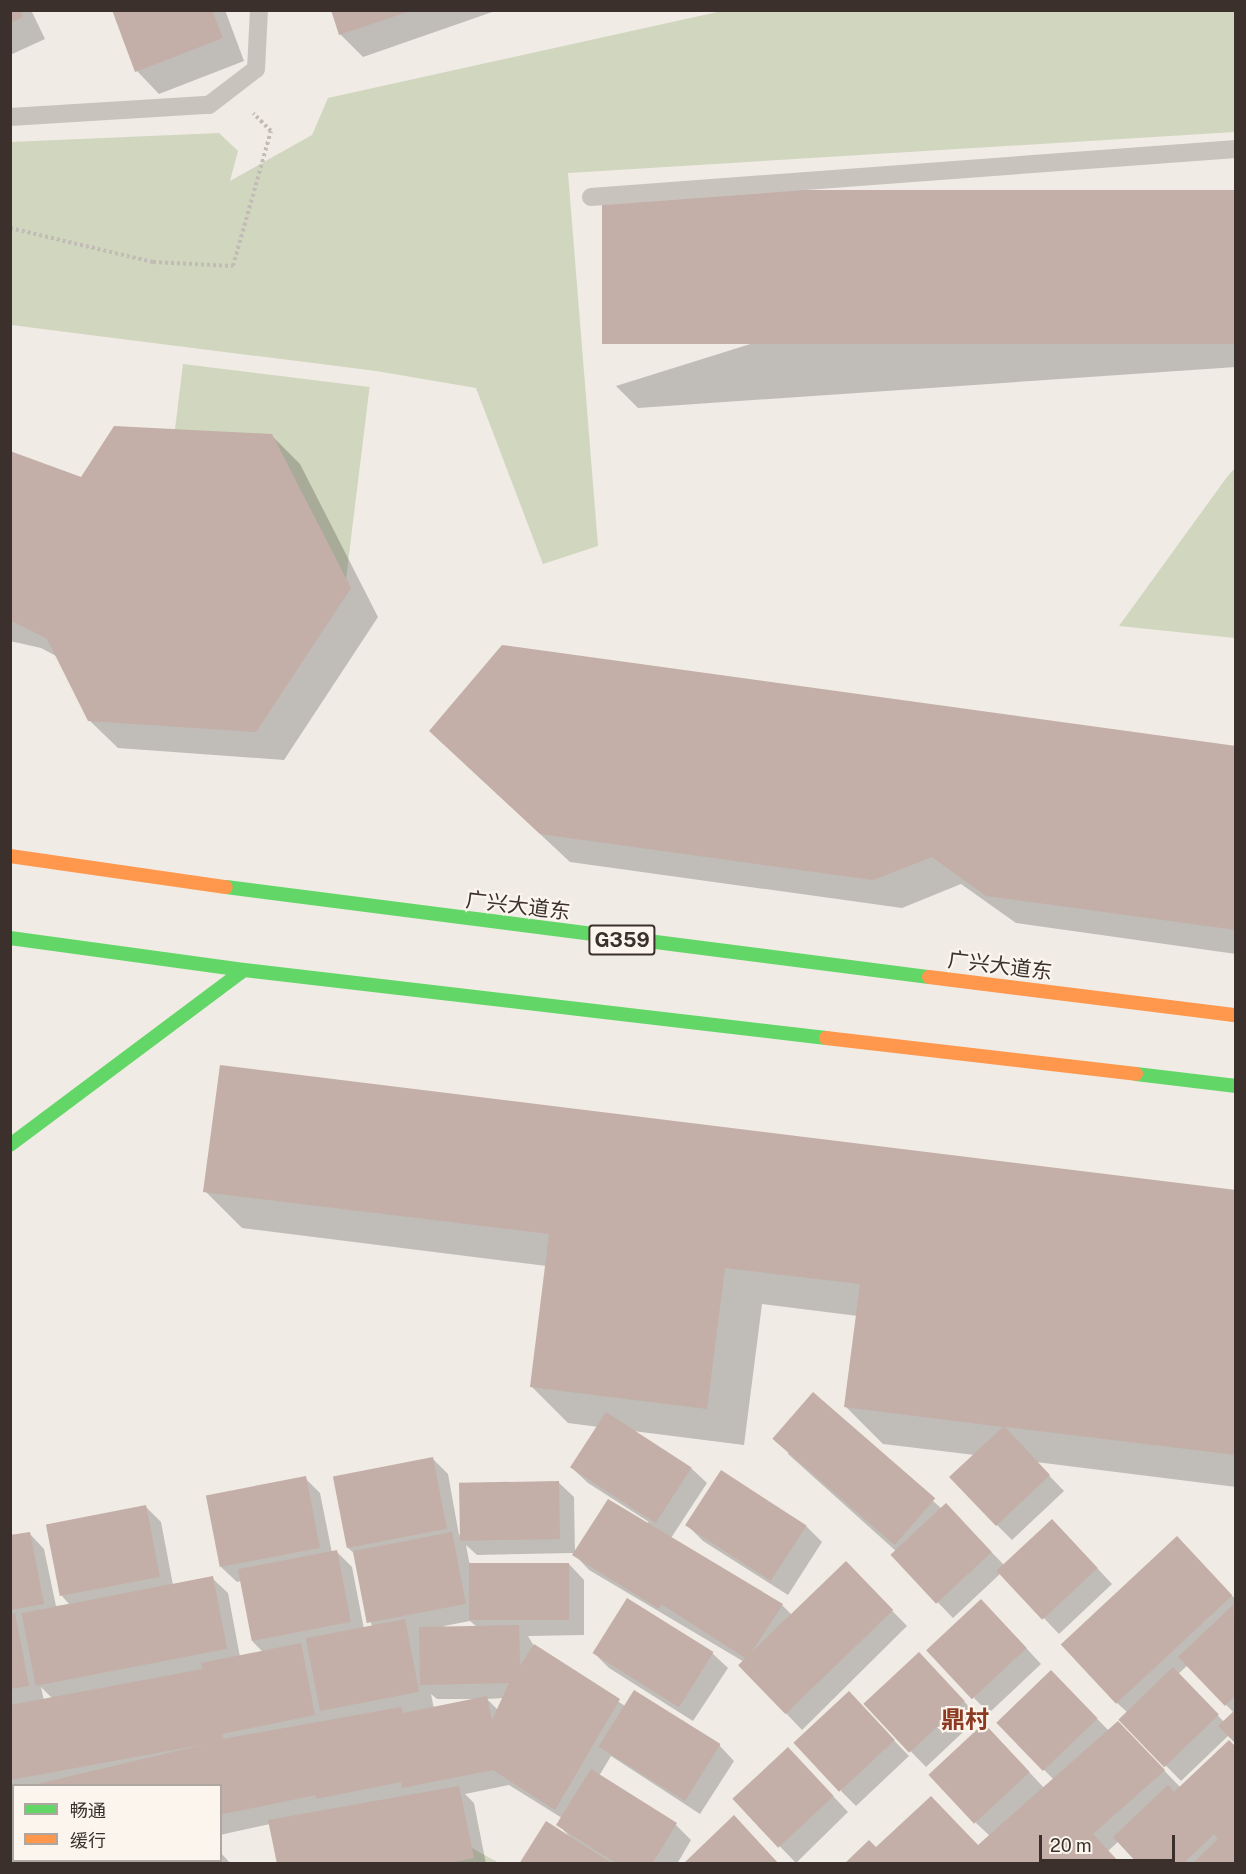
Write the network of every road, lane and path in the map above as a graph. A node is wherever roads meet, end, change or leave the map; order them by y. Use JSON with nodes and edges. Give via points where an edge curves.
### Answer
{"nodes":[{"id":1,"x":259,"y":10,"type":"edge"},
{"id":2,"x":229,"y":89,"type":"junction"},
{"id":3,"x":10,"y":117,"type":"edge"},
{"id":4,"x":1236,"y":148,"type":"edge"},
{"id":5,"x":591,"y":197,"type":"dead end"},
{"id":6,"x":10,"y":228,"type":"edge"},
{"id":7,"x":10,"y":855,"type":"edge"},
{"id":8,"x":10,"y":938,"type":"edge"},
{"id":9,"x":244,"y":970,"type":"junction"},
{"id":10,"x":1236,"y":1015,"type":"edge"},
{"id":11,"x":1236,"y":1086,"type":"edge"},
{"id":12,"x":10,"y":1145,"type":"edge"}],
"edges":[{"from":1,"to":2,"type":"lane","via":[[256,69]]},
{"from":2,"to":3,"type":"lane","via":[[209,105]]},
{"from":2,"to":6,"type":"path","via":[[271,132],[233,266],[153,262]]},
{"from":4,"to":5,"type":"lane"},
{"from":7,"to":10,"type":"main road","name":"广兴大道东","number":"G359","via":[[399,912]]},
{"from":8,"to":9,"type":"main road"},
{"from":9,"to":11,"type":"main road"},
{"from":9,"to":12,"type":"main road"}]}
